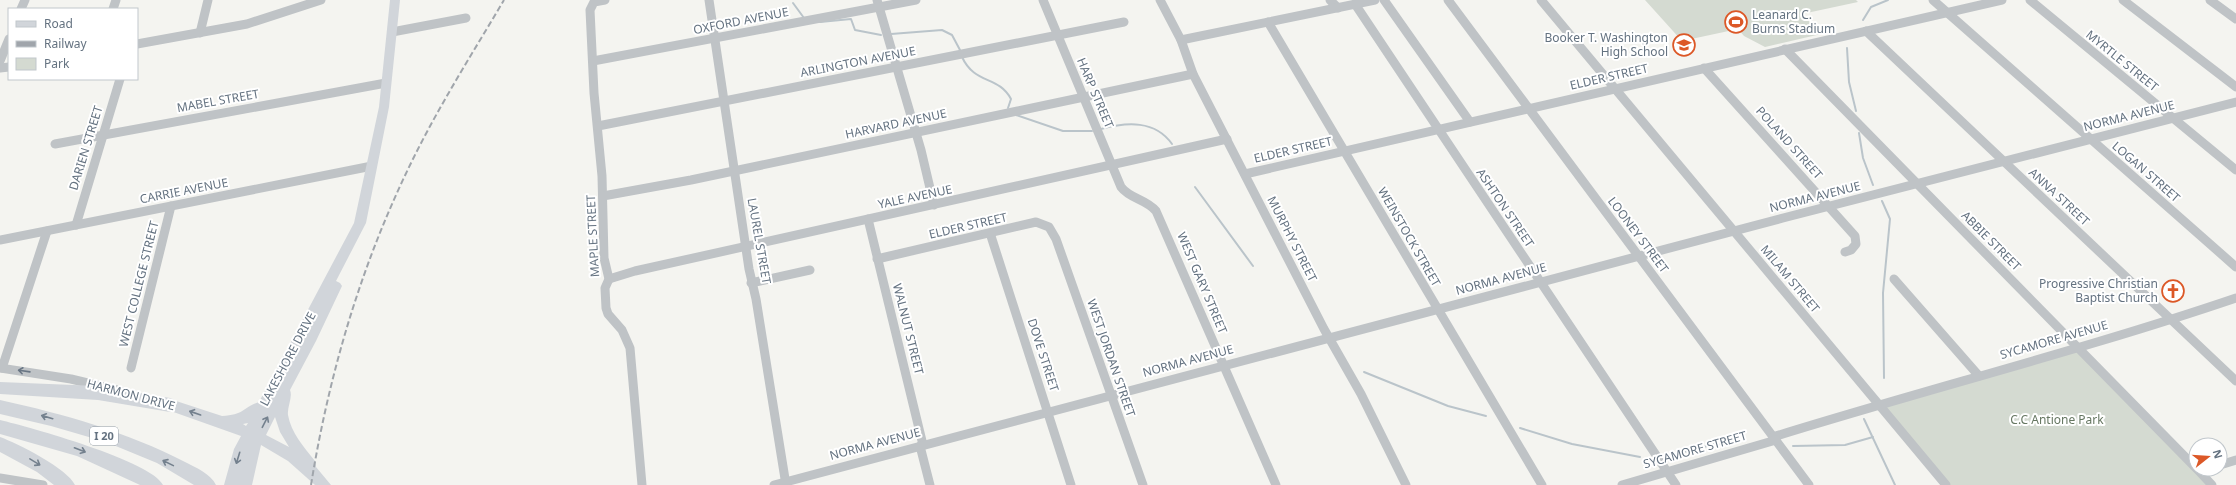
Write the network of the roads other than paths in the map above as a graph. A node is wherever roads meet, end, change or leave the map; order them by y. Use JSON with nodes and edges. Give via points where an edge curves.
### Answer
{"nodes":[{"id":1,"x":208,"y":0,"type":"edge"},
{"id":2,"x":320,"y":0,"type":"edge"},
{"id":3,"x":395,"y":0,"type":"edge"},
{"id":4,"x":605,"y":0,"type":"edge"},
{"id":5,"x":709,"y":0,"type":"edge"},
{"id":6,"x":916,"y":0,"type":"edge"},
{"id":7,"x":1043,"y":0,"type":"edge"},
{"id":8,"x":1330,"y":0,"type":"edge"},
{"id":9,"x":1375,"y":0,"type":"edge"},
{"id":10,"x":1384,"y":0,"type":"edge"},
{"id":11,"x":1448,"y":0,"type":"edge"},
{"id":12,"x":1541,"y":0,"type":"edge"},
{"id":13,"x":1548,"y":0,"type":"edge"},
{"id":14,"x":1933,"y":0,"type":"edge"},
{"id":15,"x":2002,"y":0,"type":"edge"},
{"id":16,"x":2030,"y":0,"type":"edge"},
{"id":17,"x":2123,"y":0,"type":"edge"},
{"id":18,"x":2210,"y":0,"type":"edge"},
{"id":19,"x":1161,"y":1,"type":"edge"},
{"id":20,"x":303,"y":3,"type":"edge"},
{"id":21,"x":878,"y":4,"type":"edge"},
{"id":22,"x":1355,"y":4,"type":"junction"},
{"id":23,"x":1338,"y":8,"type":"junction"},
{"id":24,"x":1947,"y":12,"type":"junction"},
{"id":25,"x":466,"y":18,"type":"dead end"},
{"id":26,"x":2236,"y":19,"type":"edge"},
{"id":27,"x":1124,"y":22,"type":"dead end"},
{"id":28,"x":1268,"y":22,"type":"junction"},
{"id":29,"x":1866,"y":31,"type":"junction"},
{"id":30,"x":392,"y":32,"type":"junction"},
{"id":31,"x":200,"y":33,"type":"junction"},
{"id":32,"x":1057,"y":34,"type":"junction"},
{"id":33,"x":715,"y":38,"type":"junction"},
{"id":34,"x":1181,"y":40,"type":"junction"},
{"id":35,"x":8,"y":41,"type":"edge"},
{"id":36,"x":138,"y":44,"type":"edge"},
{"id":37,"x":1786,"y":49,"type":"junction"},
{"id":38,"x":0,"y":61,"type":"edge"},
{"id":39,"x":593,"y":61,"type":"junction"},
{"id":40,"x":896,"y":67,"type":"junction"},
{"id":41,"x":1704,"y":68,"type":"junction"},
{"id":42,"x":1193,"y":74,"type":"junction"},
{"id":43,"x":120,"y":80,"type":"edge"},
{"id":44,"x":386,"y":83,"type":"junction"},
{"id":45,"x":1616,"y":88,"type":"junction"},
{"id":46,"x":2236,"y":88,"type":"edge"},
{"id":47,"x":1084,"y":97,"type":"junction"},
{"id":48,"x":724,"y":101,"type":"junction"},
{"id":49,"x":2236,"y":102,"type":"edge"},
{"id":50,"x":1529,"y":108,"type":"junction"},
{"id":51,"x":2173,"y":118,"type":"junction"},
{"id":52,"x":1470,"y":122,"type":"junction"},
{"id":53,"x":598,"y":126,"type":"junction"},
{"id":54,"x":1437,"y":129,"type":"junction"},
{"id":55,"x":916,"y":132,"type":"junction"},
{"id":56,"x":103,"y":136,"type":"junction"},
{"id":57,"x":2091,"y":139,"type":"junction"},
{"id":58,"x":1227,"y":140,"type":"junction"},
{"id":59,"x":55,"y":144,"type":"dead end"},
{"id":60,"x":1344,"y":151,"type":"junction"},
{"id":61,"x":2004,"y":162,"type":"junction"},
{"id":62,"x":372,"y":166,"type":"junction"},
{"id":63,"x":1112,"y":166,"type":"junction"},
{"id":64,"x":734,"y":170,"type":"junction"},
{"id":65,"x":2236,"y":170,"type":"edge"},
{"id":66,"x":1245,"y":174,"type":"junction"},
{"id":67,"x":1916,"y":184,"type":"junction"},
{"id":68,"x":1127,"y":194,"type":"joint"},
{"id":69,"x":603,"y":196,"type":"junction"},
{"id":70,"x":934,"y":205,"type":"junction"},
{"id":71,"x":171,"y":206,"type":"junction"},
{"id":72,"x":1829,"y":207,"type":"junction"},
{"id":73,"x":868,"y":219,"type":"junction"},
{"id":74,"x":76,"y":225,"type":"junction"},
{"id":75,"x":47,"y":231,"type":"junction"},
{"id":76,"x":1735,"y":231,"type":"junction"},
{"id":77,"x":990,"y":233,"type":"junction"},
{"id":78,"x":354,"y":238,"type":"junction"},
{"id":79,"x":1056,"y":239,"type":"joint"},
{"id":80,"x":0,"y":240,"type":"edge"},
{"id":81,"x":745,"y":247,"type":"junction"},
{"id":82,"x":1845,"y":252,"type":"dead end"},
{"id":83,"x":1638,"y":256,"type":"junction"},
{"id":84,"x":877,"y":259,"type":"junction"},
{"id":85,"x":2236,"y":266,"type":"edge"},
{"id":86,"x":810,"y":270,"type":"dead end"},
{"id":87,"x":609,"y":279,"type":"junction"},
{"id":88,"x":1894,"y":279,"type":"dead end"},
{"id":89,"x":1540,"y":282,"type":"junction"},
{"id":90,"x":751,"y":283,"type":"junction"},
{"id":91,"x":2236,"y":298,"type":"edge"},
{"id":92,"x":1437,"y":309,"type":"junction"},
{"id":93,"x":2171,"y":320,"type":"junction"},
{"id":94,"x":1329,"y":338,"type":"junction"},
{"id":95,"x":2077,"y":347,"type":"junction"},
{"id":96,"x":304,"y":353,"type":"junction"},
{"id":97,"x":1223,"y":365,"type":"junction"},
{"id":98,"x":1,"y":368,"type":"edge"},
{"id":99,"x":131,"y":368,"type":"dead end"},
{"id":100,"x":1979,"y":376,"type":"junction"},
{"id":101,"x":2236,"y":381,"type":"edge"},
{"id":102,"x":0,"y":388,"type":"edge"},
{"id":103,"x":268,"y":396,"type":"junction"},
{"id":104,"x":1110,"y":396,"type":"junction"},
{"id":105,"x":1879,"y":404,"type":"junction"},
{"id":106,"x":170,"y":405,"type":"junction"},
{"id":107,"x":0,"y":407,"type":"edge"},
{"id":108,"x":1048,"y":412,"type":"junction"},
{"id":109,"x":219,"y":421,"type":"junction"},
{"id":110,"x":0,"y":427,"type":"edge"},
{"id":111,"x":253,"y":436,"type":"junction"},
{"id":112,"x":1775,"y":439,"type":"junction"},
{"id":113,"x":0,"y":444,"type":"edge"},
{"id":114,"x":921,"y":446,"type":"junction"},
{"id":115,"x":2188,"y":457,"type":"edge"},
{"id":116,"x":1667,"y":472,"type":"junction"},
{"id":117,"x":0,"y":478,"type":"edge"},
{"id":118,"x":321,"y":482,"type":"edge"},
{"id":119,"x":205,"y":483,"type":"edge"},
{"id":120,"x":785,"y":483,"type":"edge"},
{"id":121,"x":43,"y":485,"type":"edge"},
{"id":122,"x":67,"y":485,"type":"edge"},
{"id":123,"x":155,"y":485,"type":"edge"},
{"id":124,"x":231,"y":485,"type":"edge"},
{"id":125,"x":245,"y":485,"type":"edge"},
{"id":126,"x":642,"y":485,"type":"edge"},
{"id":127,"x":774,"y":485,"type":"edge"},
{"id":128,"x":930,"y":485,"type":"edge"},
{"id":129,"x":1072,"y":485,"type":"edge"},
{"id":130,"x":1143,"y":485,"type":"edge"},
{"id":131,"x":1276,"y":485,"type":"edge"},
{"id":132,"x":1406,"y":485,"type":"edge"},
{"id":133,"x":1542,"y":485,"type":"edge"},
{"id":134,"x":1622,"y":485,"type":"edge"},
{"id":135,"x":1676,"y":485,"type":"edge"},
{"id":136,"x":1809,"y":485,"type":"edge"},
{"id":137,"x":1946,"y":485,"type":"edge"}],
"edges":[{"from":1,"to":31,"type":"street"},
{"from":2,"to":20,"type":"street"},
{"from":3,"to":30,"type":"main road","name":"LAKESHORE DRIVE"},
{"from":4,"to":39,"type":"street","name":"MAPLE STREET","via":[[594,2],[590,10]]},
{"from":5,"to":33,"type":"street","name":"LAUREL STREET"},
{"from":6,"to":21,"type":"street","name":"OXFORD AVENUE"},
{"from":7,"to":32,"type":"street","name":"HARP STREET"},
{"from":8,"to":23,"type":"street"},
{"from":9,"to":22,"type":"street"},
{"from":10,"to":52,"type":"street"},
{"from":11,"to":50,"type":"street","name":"LOONEY STREET"},
{"from":12,"to":45,"type":"street","name":"MILAM STREET","via":[[1609,83]]},
{"from":13,"to":45,"type":"street","name":"MILAM STREET","via":[[1615,82]]},
{"from":14,"to":24,"type":"street","name":"LOGAN STREET"},
{"from":15,"to":24,"type":"street","name":"ELDER STREET"},
{"from":16,"to":51,"type":"street","name":"MYRTLE STREET"},
{"from":17,"to":46,"type":"street"},
{"from":18,"to":26,"type":"street"},
{"from":19,"to":34,"type":"street","name":"MURPHY STREET"},
{"from":20,"to":31,"type":"street","via":[[260,21]]},
{"from":21,"to":33,"type":"street","name":"OXFORD AVENUE"},
{"from":21,"to":40,"type":"street"},
{"from":22,"to":23,"type":"street"},
{"from":22,"to":54,"type":"street","name":"ASHTON STREET"},
{"from":23,"to":28,"type":"street"},
{"from":24,"to":29,"type":"street","name":"ELDER STREET"},
{"from":24,"to":57,"type":"street","name":"LOGAN STREET"},
{"from":25,"to":30,"type":"street"},
{"from":27,"to":32,"type":"street","name":"ARLINGTON AVENUE"},
{"from":28,"to":34,"type":"street"},
{"from":28,"to":60,"type":"street","name":"WEINSTOCK STREET"},
{"from":29,"to":37,"type":"street","name":"ELDER STREET"},
{"from":29,"to":61,"type":"street","name":"ANNA STREET"},
{"from":30,"to":44,"type":"main road","name":"LAKESHORE DRIVE"},
{"from":31,"to":36,"type":"street"},
{"from":32,"to":40,"type":"street","name":"ARLINGTON AVENUE"},
{"from":32,"to":47,"type":"street","name":"HARP STREET"},
{"from":33,"to":39,"type":"street","name":"OXFORD AVENUE"},
{"from":33,"to":48,"type":"street","name":"LAUREL STREET"},
{"from":34,"to":42,"type":"street","name":"MURPHY STREET"},
{"from":35,"to":38,"type":"street"},
{"from":37,"to":41,"type":"street","name":"ELDER STREET"},
{"from":37,"to":67,"type":"street","name":"ABBIE STREET"},
{"from":39,"to":53,"type":"street","name":"MAPLE STREET"},
{"from":40,"to":48,"type":"street","name":"ARLINGTON AVENUE"},
{"from":40,"to":55,"type":"street"},
{"from":41,"to":45,"type":"street","name":"ELDER STREET"},
{"from":41,"to":72,"type":"street","name":"POLAND STREET"},
{"from":42,"to":47,"type":"street","name":"HARVARD AVENUE"},
{"from":42,"to":58,"type":"street","name":"MURPHY STREET"},
{"from":43,"to":56,"type":"street","name":"DARIEN STREET"},
{"from":44,"to":56,"type":"street","name":"MABEL STREET"},
{"from":44,"to":62,"type":"main road","name":"LAKESHORE DRIVE"},
{"from":45,"to":50,"type":"street","name":"ELDER STREET"},
{"from":45,"to":76,"type":"street","name":"MILAM STREET"},
{"from":47,"to":55,"type":"street","name":"HARVARD AVENUE"},
{"from":47,"to":63,"type":"street","name":"HARP STREET"},
{"from":48,"to":53,"type":"street","name":"ARLINGTON AVENUE"},
{"from":48,"to":64,"type":"street","name":"LAUREL STREET"},
{"from":49,"to":51,"type":"street","name":"NORMA AVENUE"},
{"from":50,"to":52,"type":"street","name":"ELDER STREET"},
{"from":50,"to":83,"type":"street","name":"LOONEY STREET"},
{"from":51,"to":57,"type":"street","name":"NORMA AVENUE"},
{"from":51,"to":65,"type":"street","name":"MYRTLE STREET"},
{"from":52,"to":54,"type":"street","name":"ELDER STREET"},
{"from":53,"to":69,"type":"street","name":"MAPLE STREET"},
{"from":54,"to":60,"type":"street","name":"ELDER STREET"},
{"from":54,"to":89,"type":"street","name":"ASHTON STREET"},
{"from":55,"to":64,"type":"street","name":"HARVARD AVENUE"},
{"from":55,"to":70,"type":"street"},
{"from":56,"to":59,"type":"street","name":"MABEL STREET"},
{"from":56,"to":74,"type":"street","name":"DARIEN STREET"},
{"from":57,"to":61,"type":"street","name":"NORMA AVENUE"},
{"from":57,"to":85,"type":"street","name":"LOGAN STREET"},
{"from":58,"to":63,"type":"street","name":"YALE AVENUE"},
{"from":58,"to":66,"type":"street","name":"MURPHY STREET"},
{"from":60,"to":66,"type":"street","name":"ELDER STREET"},
{"from":60,"to":92,"type":"street","name":"WEINSTOCK STREET"},
{"from":61,"to":67,"type":"street","name":"NORMA AVENUE"},
{"from":61,"to":93,"type":"street","name":"ANNA STREET"},
{"from":62,"to":71,"type":"street","name":"CARRIE AVENUE"},
{"from":62,"to":78,"type":"main road","name":"LAKESHORE DRIVE","via":[[362,218]]},
{"from":63,"to":68,"type":"street","name":"HARP STREET"},
{"from":63,"to":70,"type":"street","name":"YALE AVENUE"},
{"from":64,"to":69,"type":"street","name":"HARVARD AVENUE"},
{"from":64,"to":81,"type":"street","name":"LAUREL STREET"},
{"from":66,"to":94,"type":"street","name":"MURPHY STREET"},
{"from":67,"to":72,"type":"street","name":"NORMA AVENUE"},
{"from":67,"to":95,"type":"street","name":"ABBIE STREET"},
{"from":68,"to":97,"type":"street","name":"WEST GARY STREET","via":[[1149,203],[1156,211]]},
{"from":69,"to":87,"type":"street","name":"MAPLE STREET","via":[[604,258]]},
{"from":70,"to":73,"type":"street","name":"YALE AVENUE"},
{"from":71,"to":74,"type":"street","name":"CARRIE AVENUE"},
{"from":71,"to":99,"type":"street","name":"WEST COLLEGE STREET"},
{"from":72,"to":76,"type":"street","name":"NORMA AVENUE"},
{"from":72,"to":82,"type":"street","name":"POLAND STREET","via":[[1857,240],[1854,248]]},
{"from":73,"to":81,"type":"street","name":"YALE AVENUE"},
{"from":73,"to":84,"type":"street","name":"WALNUT STREET"},
{"from":74,"to":75,"type":"street","name":"CARRIE AVENUE"},
{"from":75,"to":80,"type":"street","name":"CARRIE AVENUE"},
{"from":75,"to":98,"type":"street"},
{"from":76,"to":83,"type":"street","name":"NORMA AVENUE"},
{"from":76,"to":105,"type":"street","name":"MILAM STREET"},
{"from":77,"to":79,"type":"street","name":"ELDER STREET","via":[[1036,222],[1049,226]]},
{"from":77,"to":84,"type":"street","name":"ELDER STREET"},
{"from":77,"to":108,"type":"street","name":"DOVE STREET"},
{"from":78,"to":96,"type":"main road","name":"LAKESHORE DRIVE","via":[[326,308]]},
{"from":78,"to":103,"type":"main road","name":"LAKESHORE DRIVE"},
{"from":79,"to":104,"type":"street","name":"WEST JORDAN STREET"},
{"from":81,"to":87,"type":"street","name":"YALE AVENUE"},
{"from":81,"to":90,"type":"street","name":"LAUREL STREET"},
{"from":83,"to":89,"type":"street","name":"NORMA AVENUE"},
{"from":83,"to":112,"type":"street","name":"LOONEY STREET"},
{"from":84,"to":114,"type":"street","name":"WALNUT STREET"},
{"from":86,"to":90,"type":"street"},
{"from":87,"to":126,"type":"street","name":"MAPLE STREET","via":[[605,288],[606,308],[627,338],[632,361]]},
{"from":88,"to":100,"type":"street"},
{"from":89,"to":92,"type":"street","name":"NORMA AVENUE"},
{"from":89,"to":116,"type":"street","name":"ASHTON STREET"},
{"from":90,"to":120,"type":"street","name":"LAUREL STREET","via":[[756,299]]},
{"from":91,"to":93,"type":"street","name":"SYCAMORE AVENUE"},
{"from":92,"to":94,"type":"street","name":"NORMA AVENUE"},
{"from":92,"to":133,"type":"street","name":"WEINSTOCK STREET"},
{"from":93,"to":95,"type":"street","name":"SYCAMORE AVENUE"},
{"from":93,"to":101,"type":"street","name":"ANNA STREET"},
{"from":94,"to":97,"type":"street","name":"NORMA AVENUE"},
{"from":94,"to":132,"type":"street","name":"MURPHY STREET","via":[[1362,394]]},
{"from":95,"to":100,"type":"street","name":"SYCAMORE AVENUE"},
{"from":95,"to":115,"type":"street","name":"ABBIE STREET"},
{"from":111,"to":96,"type":"main road","name":"LAKESHORE DRIVE","one_way":true},
{"from":96,"to":118,"type":"main road","via":[[283,397],[280,414],[282,423]]},
{"from":97,"to":104,"type":"street","name":"NORMA AVENUE"},
{"from":97,"to":131,"type":"street","name":"WEST GARY STREET"},
{"from":106,"to":98,"type":"street","name":"HARMON DRIVE","one_way":true,"via":[[100,386]]},
{"from":100,"to":105,"type":"street","name":"SYCAMORE AVENUE"},
{"from":102,"to":106,"type":"highway","via":[[98,393]]},
{"from":103,"to":109,"type":"main road","via":[[246,418],[233,422]]},
{"from":103,"to":111,"type":"main road","name":"LAKESHORE DRIVE"},
{"from":104,"to":108,"type":"street","name":"NORMA AVENUE"},
{"from":104,"to":130,"type":"street","name":"WEST JORDAN STREET"},
{"from":105,"to":112,"type":"street","name":"SYCAMORE STREET"},
{"from":105,"to":137,"type":"street","name":"MILAM STREET"},
{"from":109,"to":106,"type":"main road","name":"HARMON DRIVE","one_way":true},
{"from":119,"to":107,"type":"highway","number":"I 20","one_way":true,"via":[[153,455],[94,432],[46,417]]},
{"from":108,"to":114,"type":"street","name":"NORMA AVENUE"},
{"from":108,"to":129,"type":"street","name":"DOVE STREET"},
{"from":109,"to":111,"type":"main road","name":"HARMON DRIVE"},
{"from":110,"to":123,"type":"highway","number":"I 20","one_way":true,"via":[[72,447]]},
{"from":111,"to":118,"type":"main road","name":"HARMON DRIVE","via":[[289,454]]},
{"from":111,"to":124,"type":"main road","name":"LAKESHORE DRIVE","one_way":true,"via":[[236,462]]},
{"from":111,"to":125,"type":"main road","name":"LAKESHORE DRIVE"},
{"from":112,"to":116,"type":"street","name":"SYCAMORE STREET"},
{"from":112,"to":136,"type":"street","name":"LOONEY STREET"},
{"from":113,"to":122,"type":"highway","one_way":true,"via":[[44,468]]},
{"from":114,"to":120,"type":"street","name":"NORMA AVENUE"},
{"from":114,"to":128,"type":"street","name":"WALNUT STREET"},
{"from":116,"to":134,"type":"street","name":"SYCAMORE STREET"},
{"from":116,"to":135,"type":"street","name":"ASHTON STREET"},
{"from":117,"to":121,"type":"street"},
{"from":120,"to":127,"type":"street","name":"NORMA AVENUE"}]}
